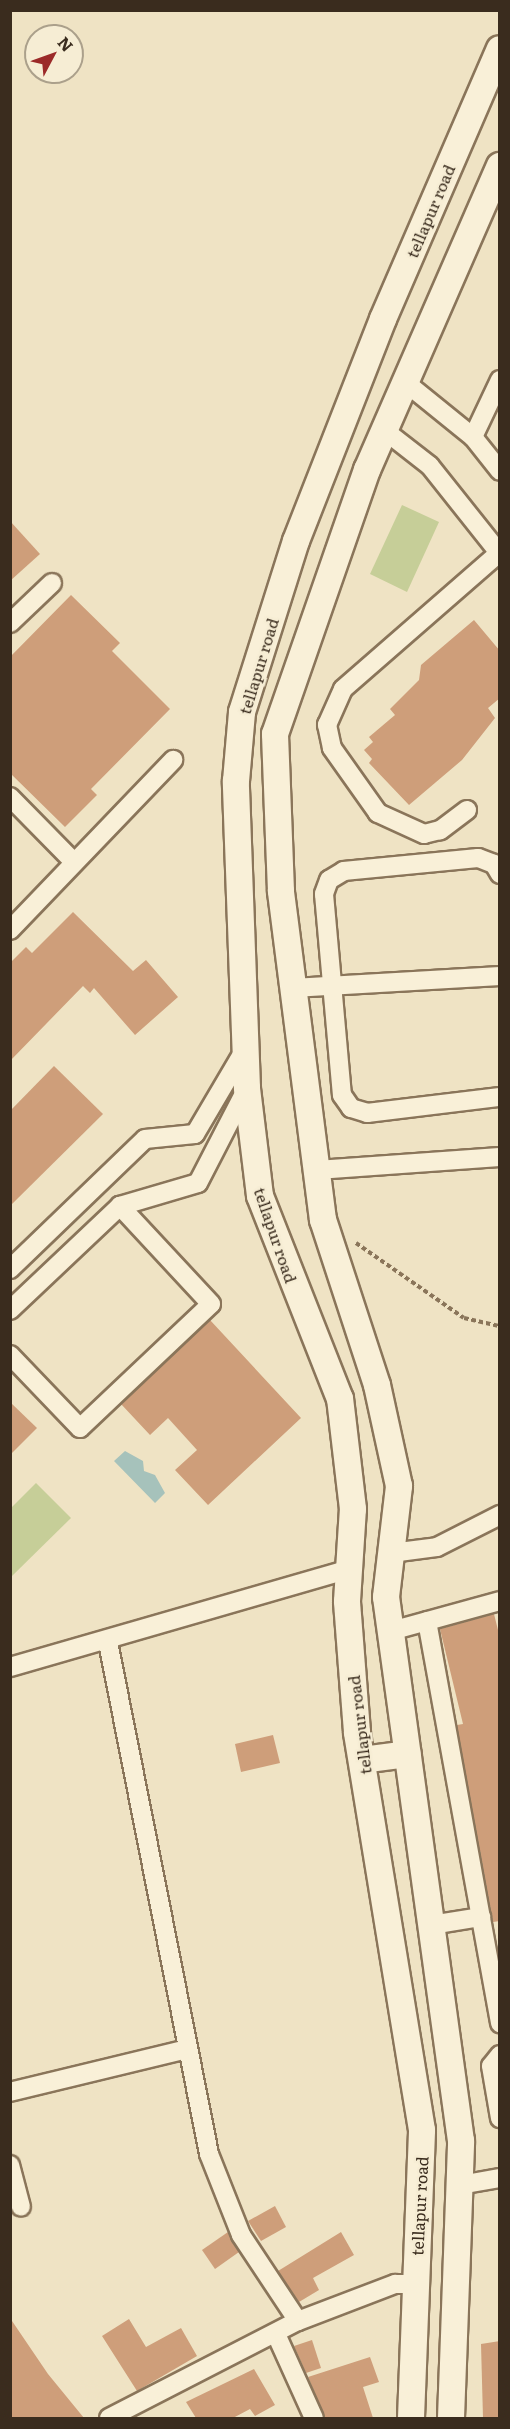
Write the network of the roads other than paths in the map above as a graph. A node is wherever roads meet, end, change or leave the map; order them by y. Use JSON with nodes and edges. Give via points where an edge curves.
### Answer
{"nodes":[{"id":1,"x":500,"y":49,"type":"edge"},
{"id":2,"x":500,"y":166,"type":"edge"},
{"id":3,"x":500,"y":380,"type":"edge"},
{"id":4,"x":405,"y":382,"type":"junction"},
{"id":5,"x":384,"y":430,"type":"junction"},
{"id":6,"x":473,"y":437,"type":"junction"},
{"id":7,"x":500,"y":471,"type":"edge"},
{"id":8,"x":500,"y":554,"type":"edge"},
{"id":9,"x":52,"y":583,"type":"dead end"},
{"id":10,"x":10,"y":623,"type":"edge"},
{"id":11,"x":173,"y":760,"type":"dead end"},
{"id":12,"x":10,"y":797,"type":"edge"},
{"id":13,"x":467,"y":810,"type":"dead end"},
{"id":14,"x":72,"y":860,"type":"junction"},
{"id":15,"x":500,"y":874,"type":"edge"},
{"id":16,"x":10,"y":930,"type":"edge"},
{"id":17,"x":500,"y":976,"type":"edge"},
{"id":18,"x":331,"y":986,"type":"junction"},
{"id":19,"x":293,"y":988,"type":"junction"},
{"id":20,"x":246,"y":1048,"type":"junction"},
{"id":21,"x":247,"y":1089,"type":"junction"},
{"id":22,"x":500,"y":1097,"type":"edge"},
{"id":23,"x":500,"y":1157,"type":"edge"},
{"id":24,"x":317,"y":1170,"type":"junction"},
{"id":25,"x":120,"y":1206,"type":"junction"},
{"id":26,"x":10,"y":1269,"type":"edge"},
{"id":27,"x":10,"y":1310,"type":"edge"},
{"id":28,"x":10,"y":1355,"type":"edge"},
{"id":29,"x":500,"y":1515,"type":"edge"},
{"id":30,"x":391,"y":1553,"type":"junction"},
{"id":31,"x":349,"y":1569,"type":"junction"},
{"id":32,"x":500,"y":1601,"type":"edge"},
{"id":33,"x":428,"y":1621,"type":"junction"},
{"id":34,"x":391,"y":1631,"type":"junction"},
{"id":35,"x":108,"y":1642,"type":"junction"},
{"id":36,"x":10,"y":1667,"type":"edge"},
{"id":37,"x":408,"y":1754,"type":"junction"},
{"id":38,"x":362,"y":1760,"type":"junction"},
{"id":39,"x":481,"y":1917,"type":"junction"},
{"id":40,"x":431,"y":1924,"type":"junction"},
{"id":41,"x":500,"y":2022,"type":"edge"},
{"id":42,"x":189,"y":2049,"type":"junction"},
{"id":43,"x":500,"y":2055,"type":"edge"},
{"id":44,"x":10,"y":2092,"type":"edge"},
{"id":45,"x":500,"y":2118,"type":"edge"},
{"id":46,"x":10,"y":2165,"type":"edge"},
{"id":47,"x":497,"y":2178,"type":"edge"},
{"id":48,"x":460,"y":2185,"type":"junction"},
{"id":49,"x":21,"y":2207,"type":"dead end"},
{"id":50,"x":415,"y":2284,"type":"junction"},
{"id":51,"x":298,"y":2321,"type":"junction"},
{"id":52,"x":276,"y":2334,"type":"junction"},
{"id":53,"x":144,"y":2411,"type":"edge"},
{"id":54,"x":110,"y":2418,"type":"edge"},
{"id":55,"x":314,"y":2418,"type":"edge"},
{"id":56,"x":411,"y":2418,"type":"edge"},
{"id":57,"x":451,"y":2418,"type":"edge"}],
"edges":[{"from":1,"to":20,"type":"street","name":"tellapur road","via":[[383,319],[296,541],[242,712],[236,781]]},
{"from":2,"to":4,"type":"street"},
{"from":3,"to":6,"type":"street"},
{"from":4,"to":5,"type":"street"},
{"from":4,"to":6,"type":"street"},
{"from":5,"to":8,"type":"street","via":[[430,466]]},
{"from":5,"to":19,"type":"street","via":[[274,734],[281,891]]},
{"from":6,"to":7,"type":"street"},
{"from":8,"to":13,"type":"street","via":[[343,689],[327,725],[337,756],[378,813],[424,834],[440,830]]},
{"from":9,"to":10,"type":"street"},
{"from":11,"to":14,"type":"street"},
{"from":12,"to":14,"type":"street"},
{"from":14,"to":16,"type":"street"},
{"from":15,"to":18,"type":"street","via":[[494,864],[478,858],[344,871],[329,880],[324,894]]},
{"from":17,"to":18,"type":"street"},
{"from":18,"to":19,"type":"street"},
{"from":18,"to":22,"type":"street","via":[[342,1095],[351,1108],[367,1113]]},
{"from":19,"to":24,"type":"street"},
{"from":20,"to":21,"type":"street","name":"tellapur road"},
{"from":20,"to":26,"type":"street","via":[[195,1134],[145,1139]]},
{"from":21,"to":25,"type":"street","via":[[198,1183]]},
{"from":21,"to":31,"type":"street","name":"tellapur road","via":[[260,1196],[340,1399],[353,1509]]},
{"from":23,"to":24,"type":"street"},
{"from":24,"to":30,"type":"street","via":[[323,1220],[377,1385],[399,1486]]},
{"from":25,"to":27,"type":"street"},
{"from":25,"to":28,"type":"street","via":[[211,1304],[80,1428]]},
{"from":29,"to":30,"type":"street","via":[[437,1547]]},
{"from":30,"to":34,"type":"street","via":[[386,1597]]},
{"from":31,"to":35,"type":"street"},
{"from":31,"to":38,"type":"street","name":"tellapur road","via":[[347,1601]]},
{"from":32,"to":33,"type":"street"},
{"from":33,"to":34,"type":"street"},
{"from":33,"to":39,"type":"street"},
{"from":34,"to":37,"type":"street"},
{"from":35,"to":36,"type":"street"},
{"from":35,"to":42,"type":"street"},
{"from":37,"to":38,"type":"street"},
{"from":37,"to":40,"type":"street"},
{"from":38,"to":50,"type":"street","name":"tellapur road","via":[[422,2130]]},
{"from":39,"to":40,"type":"street"},
{"from":39,"to":41,"type":"street"},
{"from":40,"to":48,"type":"street","via":[[461,2141]]},
{"from":42,"to":44,"type":"street"},
{"from":42,"to":51,"type":"street","via":[[209,2154],[241,2235]]},
{"from":43,"to":45,"type":"street","via":[[491,2066]]},
{"from":46,"to":49,"type":"street"},
{"from":47,"to":48,"type":"street"},
{"from":48,"to":57,"type":"street"},
{"from":50,"to":51,"type":"street","via":[[395,2284]]},
{"from":50,"to":56,"type":"street","name":"tellapur road"},
{"from":51,"to":52,"type":"street"},
{"from":52,"to":53,"type":"street"},
{"from":52,"to":55,"type":"street"},
{"from":53,"to":54,"type":"street"}]}
